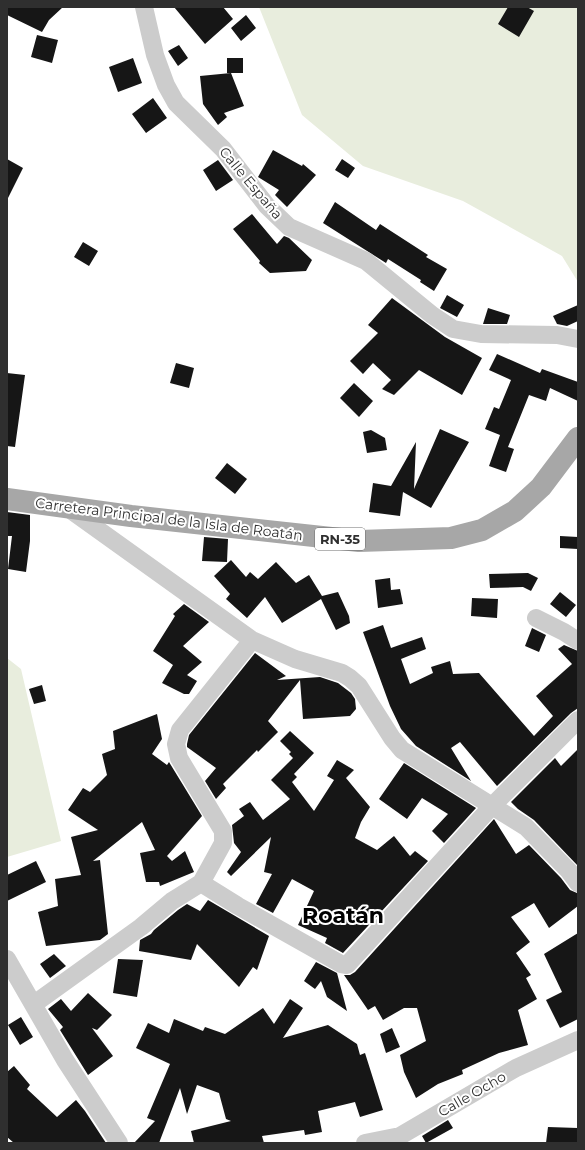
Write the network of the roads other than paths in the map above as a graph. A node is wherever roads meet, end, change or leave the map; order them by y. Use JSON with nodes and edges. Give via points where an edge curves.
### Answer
{"nodes":[{"id":1,"x":144,"y":7,"type":"edge"},
{"id":2,"x":578,"y":339,"type":"edge"},
{"id":3,"x":578,"y":438,"type":"edge"},
{"id":4,"x":7,"y":499,"type":"edge"},
{"id":5,"x":65,"y":506,"type":"junction"},
{"id":6,"x":536,"y":618,"type":"dead end"},
{"id":7,"x":252,"y":640,"type":"junction"},
{"id":8,"x":578,"y":641,"type":"edge"},
{"id":9,"x":578,"y":720,"type":"edge"},
{"id":10,"x":492,"y":806,"type":"junction"},
{"id":11,"x":201,"y":883,"type":"junction"},
{"id":12,"x":578,"y":883,"type":"edge"},
{"id":13,"x":7,"y":959,"type":"edge"},
{"id":14,"x":34,"y":1004,"type":"junction"},
{"id":15,"x":578,"y":1040,"type":"edge"},
{"id":16,"x":400,"y":1139,"type":"edge"},
{"id":17,"x":119,"y":1143,"type":"edge"},
{"id":18,"x":365,"y":1143,"type":"edge"}],
"edges":[{"from":1,"to":2,"type":"street","name":"Calle España","via":[[155,55],[176,103],[223,149],[266,206],[290,227],[366,261],[453,329],[481,334],[557,335]]},
{"from":3,"to":5,"type":"main road","name":"Carretera Principal de la Isla de Roatán","number":"RN-35","via":[[541,487],[515,511],[482,530],[451,538],[359,541],[131,516]]},
{"from":4,"to":5,"type":"main road","name":"Carretera Principal de la Isla de Roatán","number":"RN-35"},
{"from":5,"to":7,"type":"street"},
{"from":6,"to":8,"type":"street"},
{"from":7,"to":10,"type":"street","via":[[295,659],[342,673],[350,678],[359,686],[402,750]]},
{"from":7,"to":11,"type":"street","via":[[180,730],[176,744],[179,758],[223,830],[223,843]]},
{"from":9,"to":10,"type":"street"},
{"from":10,"to":11,"type":"street","via":[[348,965],[341,964]]},
{"from":10,"to":12,"type":"street","via":[[526,827]]},
{"from":11,"to":14,"type":"street","via":[[172,901],[141,927]]},
{"from":13,"to":14,"type":"street"},
{"from":14,"to":17,"type":"street","via":[[65,1060]]},
{"from":15,"to":16,"type":"street","name":"Calle Ocho","via":[[516,1068]]},
{"from":16,"to":18,"type":"street","name":"Calle Ocho"}]}
